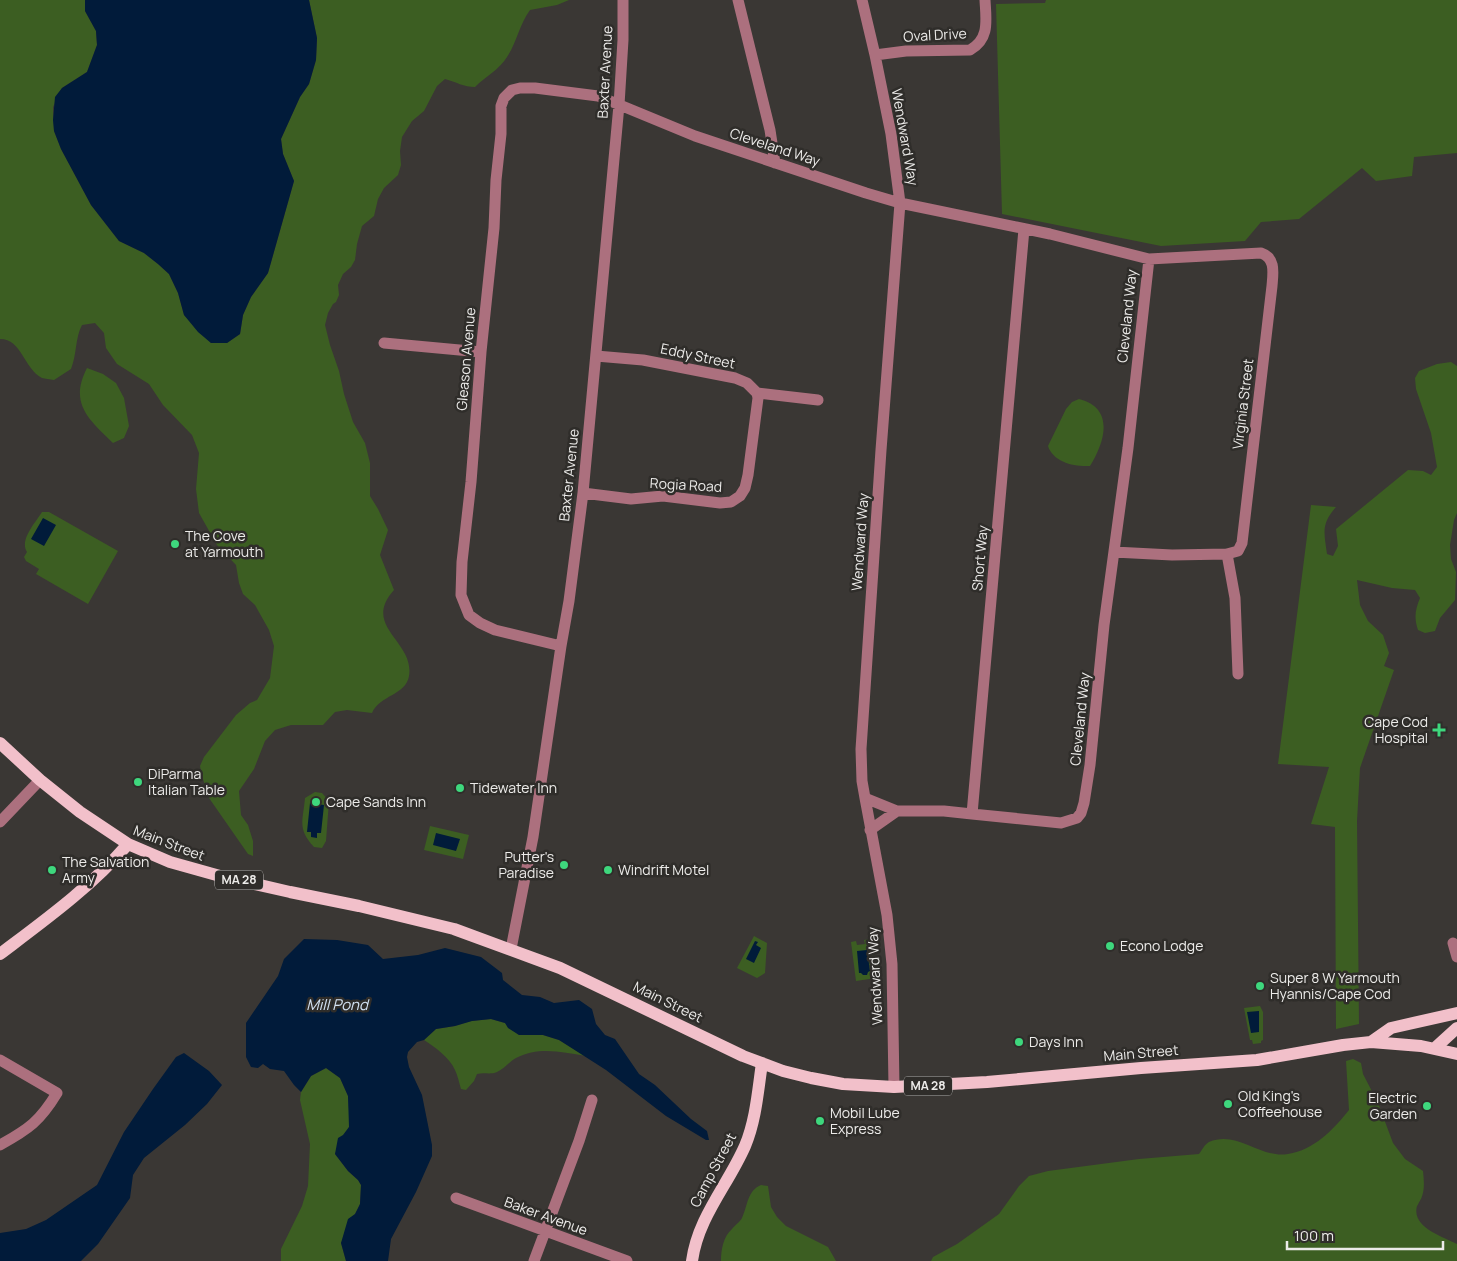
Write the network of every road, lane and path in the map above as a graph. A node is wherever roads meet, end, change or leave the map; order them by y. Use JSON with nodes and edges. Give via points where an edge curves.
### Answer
{"nodes":[{"id":1,"x":623,"y":0,"type":"edge"},
{"id":2,"x":738,"y":0,"type":"edge"},
{"id":3,"x":862,"y":0,"type":"edge"},
{"id":4,"x":985,"y":0,"type":"edge"},
{"id":5,"x":875,"y":55,"type":"junction"},
{"id":6,"x":619,"y":105,"type":"junction"},
{"id":7,"x":501,"y":106,"type":"joint"},
{"id":8,"x":775,"y":164,"type":"junction"},
{"id":9,"x":900,"y":203,"type":"junction"},
{"id":10,"x":1024,"y":229,"type":"junction"},
{"id":11,"x":1148,"y":259,"type":"junction"},
{"id":12,"x":384,"y":343,"type":"dead end"},
{"id":13,"x":481,"y":352,"type":"junction"},
{"id":14,"x":596,"y":356,"type":"junction"},
{"id":15,"x":757,"y":393,"type":"junction"},
{"id":16,"x":818,"y":400,"type":"dead end"},
{"id":17,"x":583,"y":493,"type":"junction"},
{"id":18,"x":1114,"y":552,"type":"junction"},
{"id":19,"x":1227,"y":554,"type":"junction"},
{"id":20,"x":561,"y":646,"type":"junction"},
{"id":21,"x":1238,"y":674,"type":"dead end"},
{"id":22,"x":0,"y":743,"type":"edge"},
{"id":23,"x":40,"y":780,"type":"junction"},
{"id":24,"x":865,"y":798,"type":"junction"},
{"id":25,"x":897,"y":811,"type":"junction"},
{"id":26,"x":972,"y":814,"type":"junction"},
{"id":27,"x":0,"y":822,"type":"edge"},
{"id":28,"x":870,"y":830,"type":"junction"},
{"id":29,"x":128,"y":844,"type":"junction"},
{"id":30,"x":1454,"y":943,"type":"dead end"},
{"id":31,"x":510,"y":949,"type":"junction"},
{"id":32,"x":0,"y":954,"type":"edge"},
{"id":33,"x":1457,"y":957,"type":"edge"},
{"id":34,"x":1457,"y":1012,"type":"edge"},
{"id":35,"x":1457,"y":1028,"type":"edge"},
{"id":36,"x":1371,"y":1042,"type":"junction"},
{"id":37,"x":1435,"y":1048,"type":"junction"},
{"id":38,"x":1457,"y":1054,"type":"edge"},
{"id":39,"x":0,"y":1060,"type":"edge"},
{"id":40,"x":762,"y":1063,"type":"junction"},
{"id":41,"x":894,"y":1087,"type":"junction"},
{"id":42,"x":592,"y":1100,"type":"dead end"},
{"id":43,"x":0,"y":1146,"type":"edge"},
{"id":44,"x":456,"y":1198,"type":"dead end"},
{"id":45,"x":544,"y":1231,"type":"junction"},
{"id":46,"x":534,"y":1261,"type":"edge"},
{"id":47,"x":626,"y":1261,"type":"edge"},
{"id":48,"x":692,"y":1261,"type":"edge"}],
"edges":[{"from":1,"to":6,"type":"street","name":"Baxter Avenue"},
{"from":2,"to":8,"type":"street","via":[[770,130]]},
{"from":3,"to":5,"type":"street","name":"Wendward Way"},
{"from":4,"to":5,"type":"street","name":"Oval Drive","via":[[986,28],[977,47]]},
{"from":5,"to":9,"type":"street","name":"Wendward Way","via":[[891,134]]},
{"from":6,"to":7,"type":"street","name":"Cleveland Way","via":[[598,96],[520,88],[512,90]]},
{"from":6,"to":8,"type":"street","name":"Cleveland Way"},
{"from":6,"to":14,"type":"street","name":"Baxter Avenue"},
{"from":7,"to":13,"type":"street","name":"Gleason Avenue","via":[[494,228]]},
{"from":8,"to":9,"type":"street","name":"Cleveland Way"},
{"from":9,"to":10,"type":"street","name":"Cleveland Way"},
{"from":9,"to":24,"type":"street","name":"Wendward Way","via":[[864,692],[861,749]]},
{"from":10,"to":11,"type":"street","name":"Cleveland Way"},
{"from":10,"to":26,"type":"street","name":"Short Way"},
{"from":11,"to":18,"type":"street","name":"Cleveland Way"},
{"from":11,"to":19,"type":"street","name":"Virginia Street","via":[[1261,253],[1271,260],[1272,286],[1242,543],[1238,551]]},
{"from":12,"to":13,"type":"street"},
{"from":13,"to":20,"type":"street","name":"Gleason Avenue","via":[[461,595],[468,612],[480,623],[495,630]]},
{"from":14,"to":15,"type":"street","name":"Eddy Street","via":[[643,360],[735,378],[747,383]]},
{"from":14,"to":17,"type":"street","name":"Baxter Avenue"},
{"from":15,"to":16,"type":"street","name":"Eddy Street"},
{"from":15,"to":17,"type":"street","name":"Rogia Road","via":[[745,488],[731,502],[663,496],[631,499]]},
{"from":17,"to":20,"type":"street","name":"Baxter Avenue"},
{"from":18,"to":19,"type":"street"},
{"from":18,"to":26,"type":"street","name":"Cleveland Way","via":[[1088,786],[1081,813],[1062,824]]},
{"from":19,"to":21,"type":"street","via":[[1235,598]]},
{"from":20,"to":31,"type":"street","name":"Baxter Avenue","via":[[533,837]]},
{"from":22,"to":23,"type":"main road","name":"Main Street","number":"MA 28"},
{"from":23,"to":27,"type":"street"},
{"from":23,"to":29,"type":"main road","name":"Main Street","number":"MA 28"},
{"from":24,"to":25,"type":"street"},
{"from":24,"to":28,"type":"street","name":"Wendward Way"},
{"from":25,"to":26,"type":"street"},
{"from":25,"to":28,"type":"street"},
{"from":28,"to":41,"type":"street","name":"Wendward Way","via":[[887,915],[892,964]]},
{"from":29,"to":31,"type":"main road","name":"Main Street","number":"MA 28","via":[[197,871],[406,917],[454,929]]},
{"from":29,"to":32,"type":"main road","via":[[89,884]]},
{"from":30,"to":33,"type":"street"},
{"from":31,"to":40,"type":"main road","name":"Main Street","number":"MA 28","via":[[580,976]]},
{"from":34,"to":36,"type":"main road","name":"Main Street","via":[[1391,1028]]},
{"from":35,"to":37,"type":"main road"},
{"from":36,"to":37,"type":"main road","name":"Main Street","number":"MA 28"},
{"from":36,"to":41,"type":"main road","name":"Main Street","number":"MA 28","via":[[1257,1060]]},
{"from":37,"to":38,"type":"main road","number":"MA 28"},
{"from":39,"to":43,"type":"street","via":[[57,1093],[44,1114],[27,1130]]},
{"from":40,"to":41,"type":"main road","name":"Main Street","number":"MA 28","via":[[843,1084]]},
{"from":40,"to":48,"type":"main road","name":"Camp Street","via":[[750,1131],[738,1160],[707,1213],[695,1242]]},
{"from":42,"to":45,"type":"street"},
{"from":44,"to":45,"type":"street","name":"Baker Avenue"},
{"from":45,"to":46,"type":"street"},
{"from":45,"to":47,"type":"street","name":"Baker Avenue"}]}
